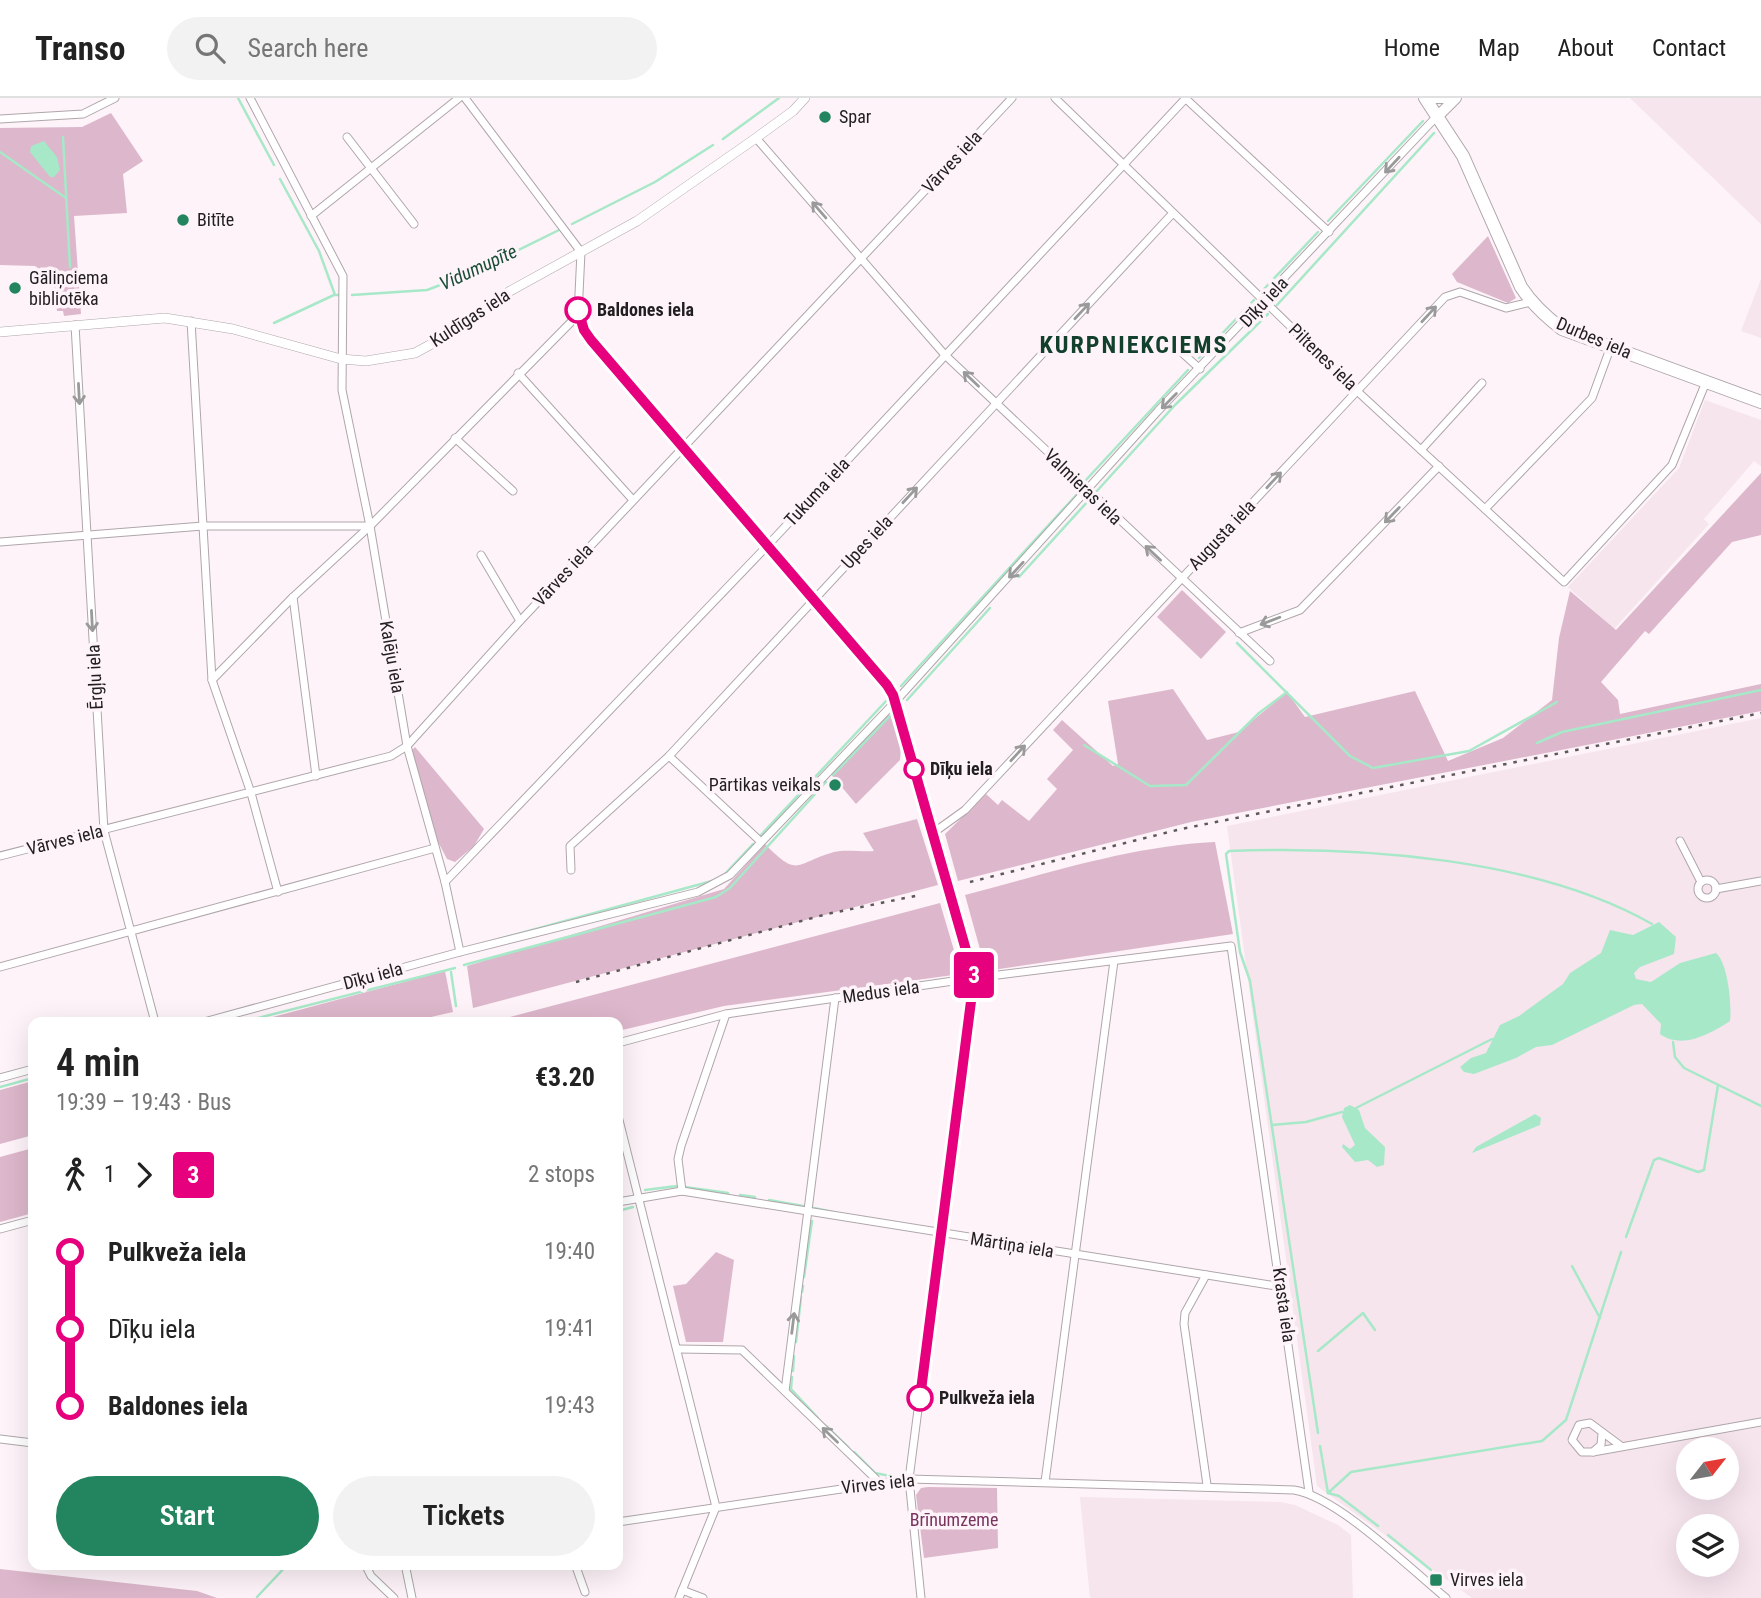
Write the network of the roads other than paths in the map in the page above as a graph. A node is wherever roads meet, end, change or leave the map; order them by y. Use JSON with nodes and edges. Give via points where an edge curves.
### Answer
{"nodes":[{"id":1,"x":115,"y":98,"type":"edge"},
{"id":2,"x":250,"y":98,"type":"edge"},
{"id":3,"x":462,"y":98,"type":"edge"},
{"id":4,"x":805,"y":98,"type":"edge"},
{"id":5,"x":1012,"y":98,"type":"edge"},
{"id":6,"x":1055,"y":98,"type":"edge"},
{"id":7,"x":1185,"y":98,"type":"edge"},
{"id":8,"x":1425,"y":98,"type":"edge"},
{"id":9,"x":1432,"y":98,"type":"edge"},
{"id":10,"x":1450,"y":98,"type":"edge"},
{"id":11,"x":1456,"y":98,"type":"edge"},
{"id":12,"x":1439,"y":115,"type":"junction"},
{"id":13,"x":0,"y":119,"type":"edge"},
{"id":14,"x":347,"y":137,"type":"dead end"},
{"id":15,"x":756,"y":138,"type":"junction"},
{"id":16,"x":1124,"y":164,"type":"junction"},
{"id":17,"x":372,"y":168,"type":"junction"},
{"id":18,"x":1174,"y":213,"type":"junction"},
{"id":19,"x":311,"y":216,"type":"junction"},
{"id":20,"x":414,"y":224,"type":"dead end"},
{"id":21,"x":1329,"y":232,"type":"junction"},
{"id":22,"x":581,"y":252,"type":"junction"},
{"id":23,"x":860,"y":258,"type":"junction"},
{"id":24,"x":1266,"y":301,"type":"junction"},
{"id":25,"x":1531,"y":302,"type":"junction"},
{"id":26,"x":578,"y":315,"type":"junction"},
{"id":27,"x":191,"y":321,"type":"junction"},
{"id":28,"x":75,"y":325,"type":"junction"},
{"id":29,"x":0,"y":332,"type":"edge"},
{"id":30,"x":1611,"y":346,"type":"junction"},
{"id":31,"x":1179,"y":350,"type":"dead end"},
{"id":32,"x":946,"y":355,"type":"junction"},
{"id":33,"x":341,"y":359,"type":"junction"},
{"id":34,"x":1200,"y":369,"type":"junction"},
{"id":35,"x":518,"y":373,"type":"junction"},
{"id":36,"x":1706,"y":382,"type":"junction"},
{"id":37,"x":1482,"y":383,"type":"dead end"},
{"id":38,"x":1357,"y":391,"type":"junction"},
{"id":39,"x":1761,"y":402,"type":"edge"},
{"id":40,"x":996,"y":404,"type":"junction"},
{"id":41,"x":455,"y":438,"type":"junction"},
{"id":42,"x":684,"y":447,"type":"junction"},
{"id":43,"x":1421,"y":450,"type":"junction"},
{"id":44,"x":1439,"y":466,"type":"junction"},
{"id":45,"x":513,"y":491,"type":"dead end"},
{"id":46,"x":1088,"y":492,"type":"junction"},
{"id":47,"x":633,"y":500,"type":"junction"},
{"id":48,"x":1485,"y":509,"type":"junction"},
{"id":49,"x":203,"y":526,"type":"junction"},
{"id":50,"x":370,"y":526,"type":"junction"},
{"id":51,"x":87,"y":537,"type":"junction"},
{"id":52,"x":0,"y":542,"type":"edge"},
{"id":53,"x":768,"y":545,"type":"junction"},
{"id":54,"x":481,"y":555,"type":"dead end"},
{"id":55,"x":1181,"y":579,"type":"junction"},
{"id":56,"x":293,"y":597,"type":"junction"},
{"id":57,"x":813,"y":599,"type":"junction"},
{"id":58,"x":520,"y":621,"type":"junction"},
{"id":59,"x":1239,"y":633,"type":"junction"},
{"id":60,"x":1270,"y":661,"type":"dead end"},
{"id":61,"x":212,"y":680,"type":"junction"},
{"id":62,"x":895,"y":702,"type":"junction"},
{"id":63,"x":407,"y":746,"type":"junction"},
{"id":64,"x":669,"y":756,"type":"junction"},
{"id":65,"x":316,"y":776,"type":"junction"},
{"id":66,"x":251,"y":793,"type":"junction"},
{"id":67,"x":104,"y":831,"type":"junction"},
{"id":68,"x":933,"y":833,"type":"junction"},
{"id":69,"x":760,"y":841,"type":"junction"},
{"id":70,"x":1680,"y":841,"type":"dead end"},
{"id":71,"x":435,"y":848,"type":"junction"},
{"id":72,"x":0,"y":856,"type":"edge"},
{"id":73,"x":571,"y":870,"type":"dead end"},
{"id":74,"x":1761,"y":881,"type":"edge"},
{"id":75,"x":1701,"y":882,"type":"junction"},
{"id":76,"x":445,"y":883,"type":"junction"},
{"id":77,"x":1716,"y":889,"type":"junction"},
{"id":78,"x":278,"y":892,"type":"junction"},
{"id":79,"x":130,"y":933,"type":"junction"},
{"id":80,"x":1231,"y":946,"type":"joint"},
{"id":81,"x":460,"y":952,"type":"junction"},
{"id":82,"x":1114,"y":961,"type":"junction"},
{"id":83,"x":0,"y":967,"type":"edge"},
{"id":84,"x":974,"y":978,"type":"junction"},
{"id":85,"x":835,"y":998,"type":"junction"},
{"id":86,"x":726,"y":1014,"type":"junction"},
{"id":87,"x":154,"y":1017,"type":"edge"},
{"id":88,"x":222,"y":1017,"type":"edge"},
{"id":89,"x":623,"y":1042,"type":"edge"},
{"id":90,"x":28,"y":1070,"type":"edge"},
{"id":91,"x":0,"y":1078,"type":"edge"},
{"id":92,"x":623,"y":1135,"type":"edge"},
{"id":93,"x":682,"y":1191,"type":"junction"},
{"id":94,"x":639,"y":1197,"type":"junction"},
{"id":95,"x":623,"y":1201,"type":"edge"},
{"id":96,"x":807,"y":1211,"type":"junction"},
{"id":97,"x":28,"y":1221,"type":"edge"},
{"id":98,"x":0,"y":1229,"type":"edge"},
{"id":99,"x":941,"y":1234,"type":"junction"},
{"id":100,"x":1074,"y":1255,"type":"junction"},
{"id":101,"x":1206,"y":1275,"type":"junction"},
{"id":102,"x":1282,"y":1287,"type":"junction"},
{"id":103,"x":678,"y":1349,"type":"junction"},
{"id":104,"x":785,"y":1391,"type":"junction"},
{"id":105,"x":1761,"y":1422,"type":"edge"},
{"id":106,"x":1602,"y":1434,"type":"junction"},
{"id":107,"x":0,"y":1439,"type":"edge"},
{"id":108,"x":28,"y":1442,"type":"edge"},
{"id":109,"x":1621,"y":1446,"type":"junction"},
{"id":110,"x":1593,"y":1452,"type":"junction"},
{"id":111,"x":909,"y":1479,"type":"junction"},
{"id":112,"x":879,"y":1482,"type":"junction"},
{"id":113,"x":1045,"y":1482,"type":"junction"},
{"id":114,"x":1207,"y":1485,"type":"junction"},
{"id":115,"x":1309,"y":1492,"type":"junction"},
{"id":116,"x":716,"y":1507,"type":"junction"},
{"id":117,"x":623,"y":1521,"type":"edge"},
{"id":118,"x":368,"y":1570,"type":"edge"},
{"id":119,"x":406,"y":1570,"type":"edge"},
{"id":120,"x":577,"y":1570,"type":"edge"},
{"id":121,"x":584,"y":1592,"type":"dead end"},
{"id":122,"x":680,"y":1594,"type":"edge"},
{"id":123,"x":394,"y":1598,"type":"edge"},
{"id":124,"x":412,"y":1598,"type":"edge"},
{"id":125,"x":702,"y":1598,"type":"edge"},
{"id":126,"x":921,"y":1598,"type":"edge"},
{"id":127,"x":1446,"y":1598,"type":"edge"}],
"edges":[{"from":1,"to":13,"type":"street","via":[[83,114]]},
{"from":2,"to":19,"type":"street","name":"Kalēju iela"},
{"from":3,"to":17,"type":"street"},
{"from":3,"to":22,"type":"street"},
{"from":4,"to":15,"type":"street","name":"Kuldīgas iela"},
{"from":5,"to":23,"type":"street","name":"Vārves iela"},
{"from":6,"to":16,"type":"street","name":"Piltenes iela"},
{"from":7,"to":16,"type":"street","name":"Tukuma iela"},
{"from":7,"to":21,"type":"street"},
{"from":8,"to":12,"type":"main road","name":"Durbes iela"},
{"from":9,"to":10,"type":"main road"},
{"from":11,"to":12,"type":"main road","name":"Dīķu iela"},
{"from":12,"to":21,"type":"street","name":"Dīķu iela","one_way":true},
{"from":12,"to":25,"type":"main road","name":"Durbes iela"},
{"from":14,"to":17,"type":"street"},
{"from":15,"to":22,"type":"street","name":"Kuldīgas iela","via":[[637,221]]},
{"from":23,"to":15,"type":"street","name":"Valmieras iela","one_way":true},
{"from":16,"to":18,"type":"street","name":"Piltenes iela"},
{"from":16,"to":32,"type":"street","name":"Tukuma iela"},
{"from":17,"to":19,"type":"street"},
{"from":17,"to":20,"type":"street"},
{"from":18,"to":24,"type":"street","name":"Piltenes iela"},
{"from":40,"to":18,"type":"street","name":"Upes iela","one_way":true},
{"from":19,"to":33,"type":"street","name":"Kalēju iela","via":[[343,276]]},
{"from":21,"to":24,"type":"street","name":"Dīķu iela"},
{"from":22,"to":26,"type":"street"},
{"from":22,"to":33,"type":"street","name":"Kuldīgas iela","via":[[510,291],[459,329],[415,353],[366,361]]},
{"from":23,"to":32,"type":"street","name":"Valmieras iela"},
{"from":23,"to":42,"type":"street","name":"Vārves iela"},
{"from":24,"to":34,"type":"street","name":"Dīķu iela"},
{"from":24,"to":38,"type":"street","name":"Piltenes iela"},
{"from":25,"to":30,"type":"main road","name":"Durbes iela","via":[[1562,329]]},
{"from":38,"to":25,"type":"street","name":"Augusta iela","one_way":true,"via":[[1451,293],[1506,307]]},
{"from":26,"to":35,"type":"street"},
{"from":26,"to":42,"type":"street","via":[[591,340]]},
{"from":27,"to":28,"type":"street","name":"Kuldīgas iela","via":[[165,318]]},
{"from":27,"to":33,"type":"street","name":"Kuldīgas iela"},
{"from":27,"to":49,"type":"street"},
{"from":28,"to":29,"type":"street","name":"Kuldīgas iela"},
{"from":28,"to":51,"type":"street","name":"Ērgļu iela","one_way":true},
{"from":30,"to":36,"type":"main road","name":"Durbes iela"},
{"from":30,"to":48,"type":"street","via":[[1592,398]]},
{"from":31,"to":34,"type":"street"},
{"from":40,"to":32,"type":"street","name":"Valmieras iela","one_way":true},
{"from":32,"to":53,"type":"street","name":"Tukuma iela"},
{"from":33,"to":50,"type":"street","name":"Kalēju iela","via":[[342,390]]},
{"from":34,"to":46,"type":"street","name":"Dīķu iela","one_way":true},
{"from":35,"to":41,"type":"street"},
{"from":35,"to":47,"type":"street"},
{"from":36,"to":39,"type":"main road","name":"Durbes iela"},
{"from":36,"to":48,"type":"street","name":"Piltenes iela","via":[[1672,465],[1564,582]]},
{"from":37,"to":43,"type":"street"},
{"from":38,"to":43,"type":"street","name":"Piltenes iela"},
{"from":55,"to":38,"type":"street","name":"Augusta iela","one_way":true},
{"from":40,"to":46,"type":"street","name":"Valmieras iela"},
{"from":57,"to":40,"type":"street","name":"Upes iela","one_way":true},
{"from":41,"to":45,"type":"street"},
{"from":41,"to":50,"type":"street"},
{"from":42,"to":47,"type":"street","name":"Vārves iela"},
{"from":42,"to":53,"type":"street"},
{"from":43,"to":44,"type":"street","name":"Piltenes iela"},
{"from":44,"to":48,"type":"street","name":"Piltenes iela"},
{"from":44,"to":59,"type":"street","one_way":true,"via":[[1300,610]]},
{"from":55,"to":46,"type":"street","name":"Valmieras iela","one_way":true},
{"from":46,"to":62,"type":"street","name":"Dīķu iela","one_way":true},
{"from":47,"to":58,"type":"street","name":"Vārves iela"},
{"from":49,"to":50,"type":"street"},
{"from":49,"to":51,"type":"street"},
{"from":49,"to":61,"type":"street"},
{"from":50,"to":56,"type":"street"},
{"from":50,"to":63,"type":"street","name":"Kalēju iela"},
{"from":51,"to":52,"type":"street"},
{"from":51,"to":67,"type":"street","name":"Ērgļu iela","one_way":true},
{"from":53,"to":57,"type":"street"},
{"from":53,"to":76,"type":"street","name":"Tukuma iela"},
{"from":54,"to":58,"type":"street"},
{"from":55,"to":59,"type":"street","name":"Valmieras iela"},
{"from":68,"to":55,"type":"street","name":"Augusta iela","one_way":true,"via":[[965,810]]},
{"from":56,"to":61,"type":"street"},
{"from":56,"to":65,"type":"street"},
{"from":57,"to":62,"type":"street","via":[[887,685]]},
{"from":57,"to":64,"type":"street","name":"Upes iela"},
{"from":58,"to":63,"type":"street","name":"Vārves iela"},
{"from":59,"to":60,"type":"street","name":"Valmieras iela"},
{"from":61,"to":66,"type":"street"},
{"from":62,"to":68,"type":"street"},
{"from":62,"to":69,"type":"street","name":"Dīķu iela"},
{"from":63,"to":65,"type":"street","name":"Vārves iela","via":[[391,756]]},
{"from":63,"to":71,"type":"street","name":"Kalēju iela"},
{"from":64,"to":69,"type":"street"},
{"from":64,"to":73,"type":"street","name":"Upes iela","via":[[570,846]]},
{"from":65,"to":66,"type":"street","name":"Vārves iela"},
{"from":66,"to":67,"type":"street","name":"Vārves iela"},
{"from":66,"to":78,"type":"street"},
{"from":67,"to":72,"type":"street","name":"Vārves iela"},
{"from":67,"to":79,"type":"street","name":"Ērgļu iela"},
{"from":68,"to":84,"type":"street"},
{"from":69,"to":81,"type":"street","name":"Dīķu iela","via":[[730,875],[698,892]]},
{"from":70,"to":75,"type":"street"},
{"from":71,"to":76,"type":"street","name":"Kalēju iela"},
{"from":71,"to":78,"type":"street"},
{"from":74,"to":77,"type":"street"},
{"from":75,"to":77,"type":"street","via":[[1711,881]]},
{"from":75,"to":77,"type":"street","via":[[1698,890],[1703,898],[1712,897]]},
{"from":76,"to":81,"type":"street","name":"Kalēju iela"},
{"from":78,"to":79,"type":"street"},
{"from":79,"to":83,"type":"street"},
{"from":79,"to":87,"type":"street","name":"Ērgļu iela"},
{"from":80,"to":82,"type":"street","name":"Medus iela"},
{"from":80,"to":102,"type":"street","name":"Krasta iela"},
{"from":81,"to":88,"type":"street","name":"Dīķu iela"},
{"from":82,"to":84,"type":"street","name":"Medus iela"},
{"from":82,"to":100,"type":"street"},
{"from":84,"to":85,"type":"street","name":"Medus iela"},
{"from":84,"to":99,"type":"street"},
{"from":85,"to":86,"type":"street","name":"Medus iela"},
{"from":85,"to":96,"type":"street"},
{"from":86,"to":89,"type":"street","name":"Medus iela"},
{"from":86,"to":93,"type":"street","via":[[681,1146]]},
{"from":90,"to":91,"type":"street"},
{"from":92,"to":94,"type":"street"},
{"from":93,"to":94,"type":"street","name":"Mārtiņa iela"},
{"from":93,"to":96,"type":"street","name":"Mārtiņa iela"},
{"from":94,"to":95,"type":"street","name":"Mārtiņa iela"},
{"from":94,"to":103,"type":"street"},
{"from":96,"to":99,"type":"street","name":"Mārtiņa iela"},
{"from":104,"to":96,"type":"street","one_way":true},
{"from":97,"to":98,"type":"street"},
{"from":99,"to":100,"type":"street","name":"Mārtiņa iela"},
{"from":99,"to":111,"type":"street"},
{"from":100,"to":101,"type":"street","name":"Mārtiņa iela"},
{"from":100,"to":113,"type":"street"},
{"from":101,"to":102,"type":"street","name":"Mārtiņa iela"},
{"from":101,"to":114,"type":"street","via":[[1185,1313],[1184,1324]]},
{"from":102,"to":115,"type":"street","name":"Krasta iela"},
{"from":103,"to":104,"type":"street","via":[[742,1350]]},
{"from":103,"to":116,"type":"street"},
{"from":112,"to":104,"type":"street","one_way":true},
{"from":105,"to":109,"type":"street"},
{"from":106,"to":109,"type":"street"},
{"from":106,"to":110,"type":"street","via":[[1601,1445]]},
{"from":106,"to":110,"type":"street","via":[[1590,1423],[1575,1429],[1574,1445],[1582,1452]]},
{"from":107,"to":108,"type":"street"},
{"from":109,"to":110,"type":"street"},
{"from":111,"to":112,"type":"street","name":"Virves iela"},
{"from":111,"to":113,"type":"street","name":"Virves iela"},
{"from":111,"to":126,"type":"street"},
{"from":112,"to":116,"type":"street","name":"Virves iela"},
{"from":113,"to":114,"type":"street","name":"Virves iela"},
{"from":114,"to":115,"type":"street","name":"Virves iela"},
{"from":115,"to":127,"type":"street","via":[[1338,1510]]},
{"from":116,"to":117,"type":"street","name":"Virves iela"},
{"from":116,"to":122,"type":"street"},
{"from":118,"to":123,"type":"street"},
{"from":119,"to":124,"type":"street"},
{"from":120,"to":121,"type":"street"},
{"from":122,"to":125,"type":"street"}]}
